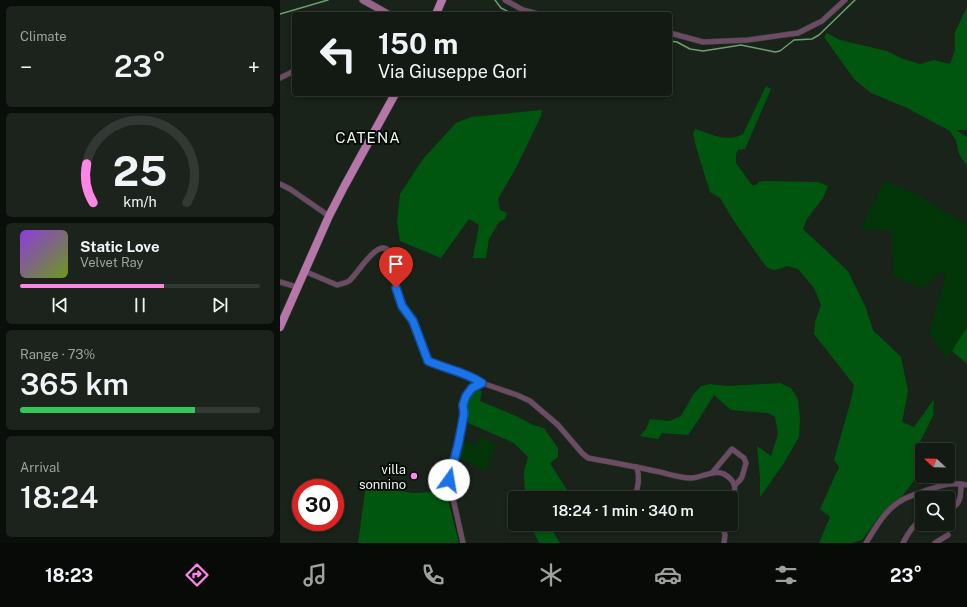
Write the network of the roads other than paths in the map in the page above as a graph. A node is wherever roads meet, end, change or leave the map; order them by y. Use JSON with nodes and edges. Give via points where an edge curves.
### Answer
{"nodes":[{"id":1,"x":364,"y":0,"type":"edge"},
{"id":2,"x":442,"y":0,"type":"edge"},
{"id":3,"x":505,"y":0,"type":"edge"},
{"id":4,"x":845,"y":0,"type":"edge"},
{"id":5,"x":385,"y":12,"type":"edge"},
{"id":6,"x":437,"y":12,"type":"edge"},
{"id":7,"x":530,"y":12,"type":"edge"},
{"id":8,"x":672,"y":34,"type":"edge"},
{"id":9,"x":292,"y":73,"type":"edge"},
{"id":10,"x":280,"y":78,"type":"edge"},
{"id":11,"x":394,"y":96,"type":"edge"},
{"id":12,"x":280,"y":184,"type":"edge"},
{"id":13,"x":329,"y":216,"type":"junction"},
{"id":14,"x":304,"y":272,"type":"junction"},
{"id":15,"x":280,"y":282,"type":"edge"},
{"id":16,"x":297,"y":287,"type":"junction"},
{"id":17,"x":280,"y":327,"type":"edge"},
{"id":18,"x":482,"y":383,"type":"junction"},
{"id":19,"x":637,"y":466,"type":"junction"},
{"id":20,"x":712,"y":473,"type":"junction"},
{"id":21,"x":961,"y":484,"type":"junction"},
{"id":22,"x":734,"y":485,"type":"junction"},
{"id":23,"x":967,"y":485,"type":"edge"},
{"id":24,"x":637,"y":491,"type":"edge"},
{"id":25,"x":735,"y":491,"type":"edge"},
{"id":26,"x":955,"y":507,"type":"edge"},
{"id":27,"x":915,"y":525,"type":"edge"},
{"id":28,"x":724,"y":531,"type":"edge"},
{"id":29,"x":948,"y":535,"type":"dead end"},
{"id":30,"x":463,"y":543,"type":"edge"},
{"id":31,"x":724,"y":543,"type":"edge"},
{"id":32,"x":866,"y":543,"type":"edge"},
{"id":33,"x":903,"y":543,"type":"edge"},
{"id":34,"x":935,"y":543,"type":"edge"}],
"edges":[{"from":1,"to":5,"type":"main road"},
{"from":2,"to":6,"type":"main road"},
{"from":3,"to":7,"type":"street"},
{"from":4,"to":8,"type":"street","via":[[822,21],[798,33],[748,40],[703,42]]},
{"from":9,"to":10,"type":"street"},
{"from":11,"to":13,"type":"main road"},
{"from":12,"to":13,"type":"street"},
{"from":13,"to":14,"type":"main road"},
{"from":14,"to":16,"type":"main road"},
{"from":14,"to":18,"type":"street","via":[[337,285],[349,281],[378,249],[387,248],[402,306],[413,321],[428,361],[466,374]]},
{"from":15,"to":16,"type":"street"},
{"from":16,"to":17,"type":"main road"},
{"from":18,"to":19,"type":"street","via":[[517,394],[530,402],[558,425],[588,458]]},
{"from":18,"to":30,"type":"street","via":[[472,388],[466,396],[449,480]]},
{"from":19,"to":20,"type":"street","via":[[691,478]]},
{"from":19,"to":24,"type":"street","via":[[639,476]]},
{"from":20,"to":22,"type":"street","via":[[724,474]]},
{"from":20,"to":22,"type":"street","via":[[732,449],[746,462],[742,477]]},
{"from":21,"to":23,"type":"street"},
{"from":21,"to":26,"type":"street","via":[[961,495]]},
{"from":21,"to":32,"type":"street","via":[[948,484],[903,499],[890,509]]},
{"from":22,"to":25,"type":"street"},
{"from":27,"to":33,"type":"street"},
{"from":28,"to":31,"type":"street"},
{"from":29,"to":34,"type":"street"}]}
